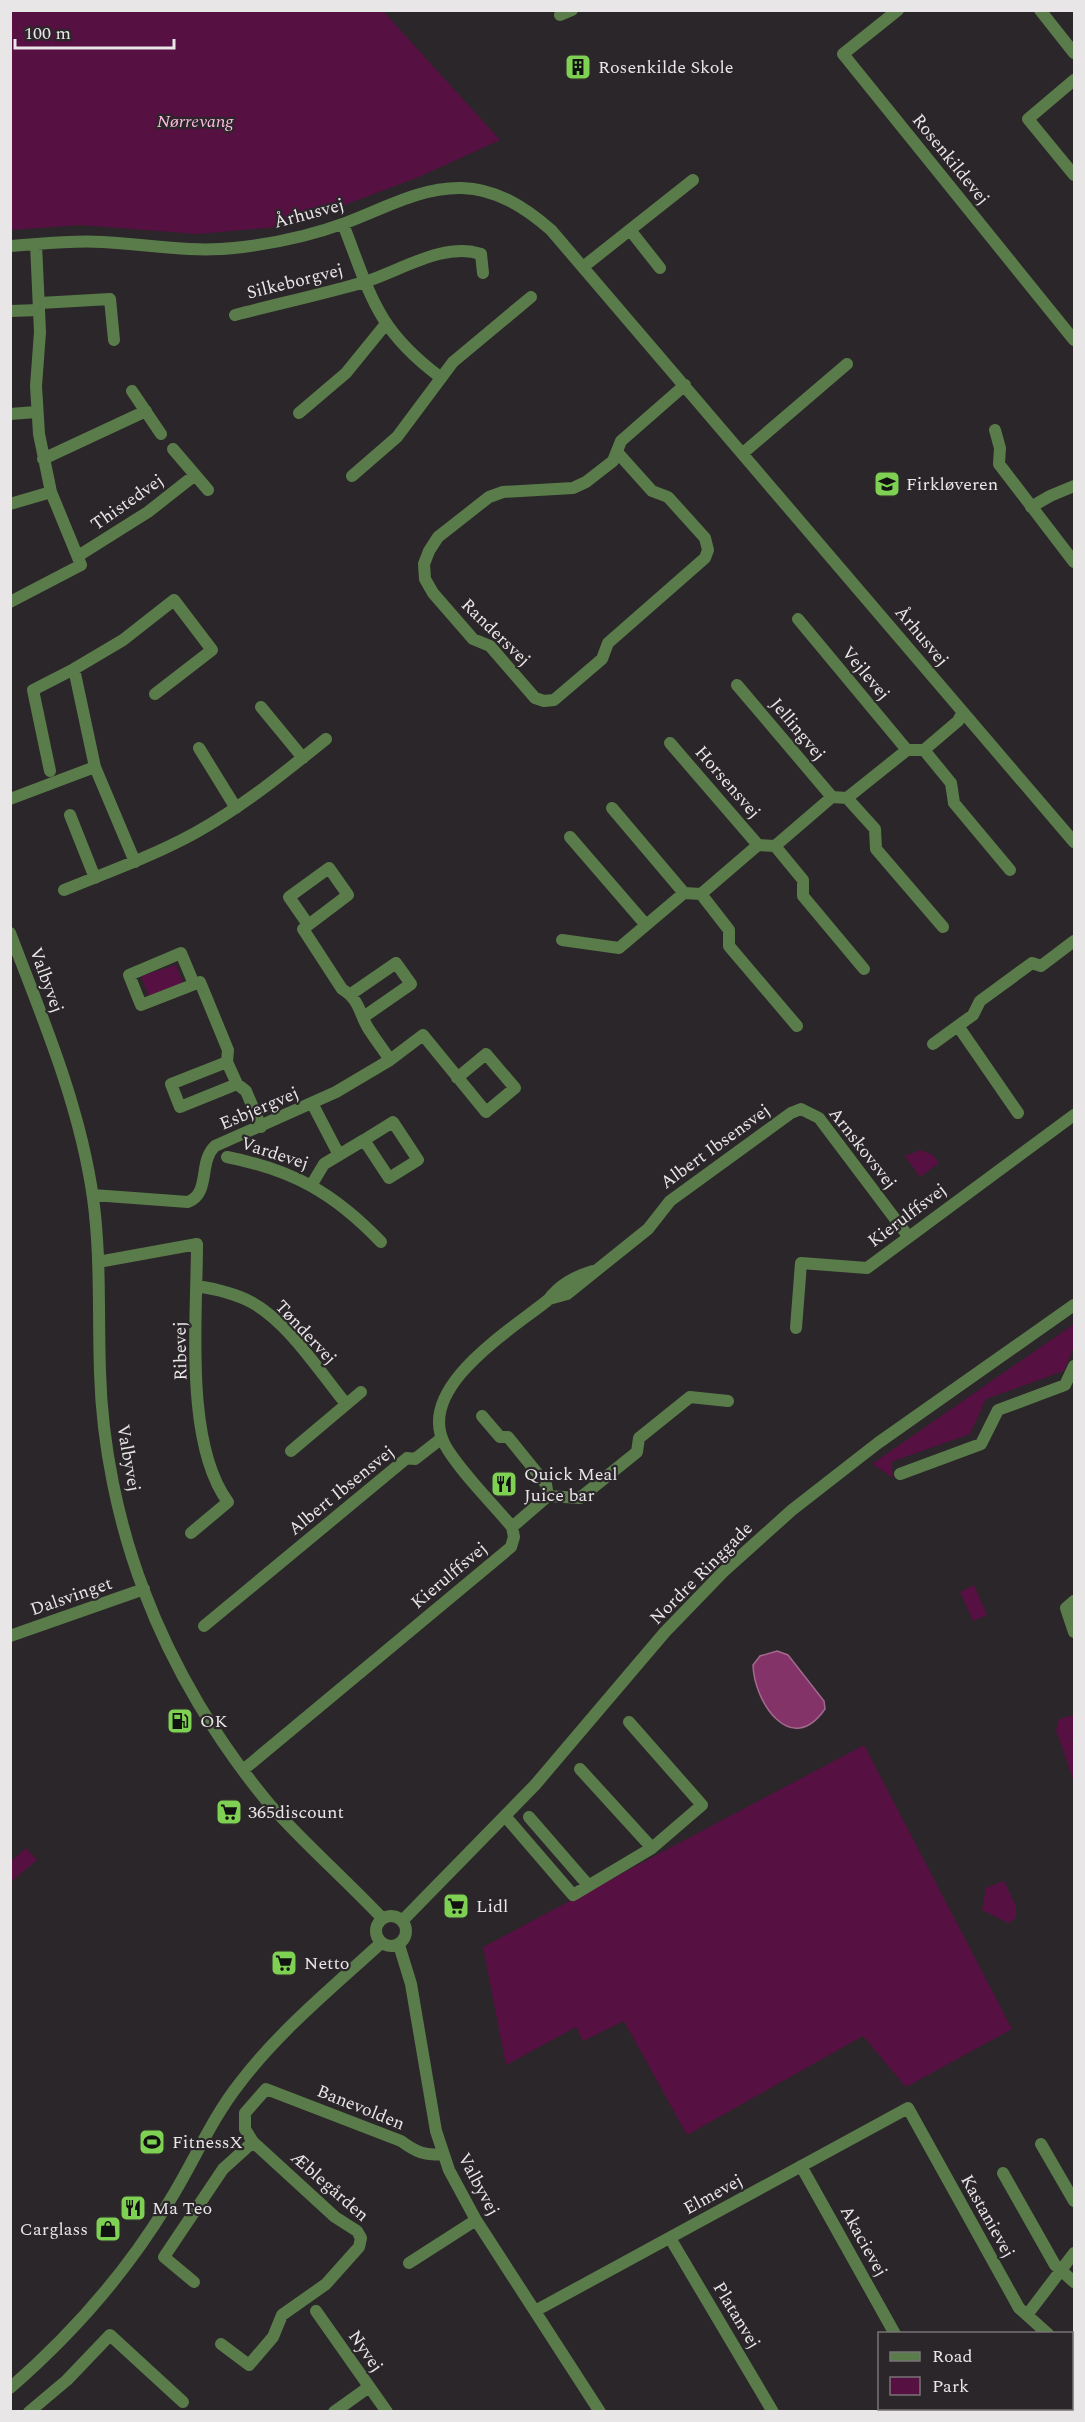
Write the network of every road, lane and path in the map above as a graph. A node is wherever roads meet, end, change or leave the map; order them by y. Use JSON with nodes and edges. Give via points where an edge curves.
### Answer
{"nodes":[{"id":1,"x":572,"y":10,"type":"edge"},
{"id":2,"x":898,"y":10,"type":"edge"},
{"id":3,"x":1040,"y":10,"type":"edge"},
{"id":4,"x":560,"y":15,"type":"dead end"},
{"id":5,"x":1074,"y":53,"type":"edge"},
{"id":6,"x":1074,"y":80,"type":"edge"},
{"id":7,"x":1074,"y":176,"type":"edge"},
{"id":8,"x":693,"y":180,"type":"dead end"},
{"id":9,"x":343,"y":224,"type":"junction"},
{"id":10,"x":630,"y":230,"type":"junction"},
{"id":11,"x":36,"y":244,"type":"junction"},
{"id":12,"x":10,"y":246,"type":"edge"},
{"id":13,"x":583,"y":267,"type":"junction"},
{"id":14,"x":660,"y":268,"type":"dead end"},
{"id":15,"x":483,"y":273,"type":"dead end"},
{"id":16,"x":364,"y":282,"type":"junction"},
{"id":17,"x":531,"y":297,"type":"dead end"},
{"id":18,"x":40,"y":307,"type":"junction"},
{"id":19,"x":10,"y":311,"type":"edge"},
{"id":20,"x":235,"y":315,"type":"dead end"},
{"id":21,"x":385,"y":325,"type":"junction"},
{"id":22,"x":114,"y":340,"type":"dead end"},
{"id":23,"x":1074,"y":340,"type":"edge"},
{"id":24,"x":847,"y":364,"type":"dead end"},
{"id":25,"x":440,"y":377,"type":"junction"},
{"id":26,"x":685,"y":385,"type":"junction"},
{"id":27,"x":132,"y":391,"type":"dead end"},
{"id":28,"x":146,"y":411,"type":"junction"},
{"id":29,"x":36,"y":412,"type":"junction"},
{"id":30,"x":299,"y":413,"type":"dead end"},
{"id":31,"x":10,"y":414,"type":"edge"},
{"id":32,"x":995,"y":430,"type":"dead end"},
{"id":33,"x":161,"y":434,"type":"dead end"},
{"id":34,"x":173,"y":449,"type":"dead end"},
{"id":35,"x":617,"y":452,"type":"junction"},
{"id":36,"x":742,"y":453,"type":"junction"},
{"id":37,"x":43,"y":459,"type":"junction"},
{"id":38,"x":195,"y":476,"type":"junction"},
{"id":39,"x":352,"y":476,"type":"dead end"},
{"id":40,"x":1074,"y":486,"type":"edge"},
{"id":41,"x":208,"y":490,"type":"dead end"},
{"id":42,"x":51,"y":492,"type":"junction"},
{"id":43,"x":10,"y":504,"type":"edge"},
{"id":44,"x":1031,"y":507,"type":"junction"},
{"id":45,"x":78,"y":556,"type":"junction"},
{"id":46,"x":1074,"y":562,"type":"edge"},
{"id":47,"x":10,"y":602,"type":"edge"},
{"id":48,"x":798,"y":618,"type":"dead end"},
{"id":49,"x":74,"y":669,"type":"junction"},
{"id":50,"x":737,"y":685,"type":"dead end"},
{"id":51,"x":155,"y":694,"type":"dead end"},
{"id":52,"x":261,"y":707,"type":"dead end"},
{"id":53,"x":963,"y":712,"type":"junction"},
{"id":54,"x":326,"y":739,"type":"dead end"},
{"id":55,"x":670,"y":743,"type":"dead end"},
{"id":56,"x":199,"y":748,"type":"dead end"},
{"id":57,"x":907,"y":750,"type":"junction"},
{"id":58,"x":924,"y":750,"type":"junction"},
{"id":59,"x":303,"y":758,"type":"junction"},
{"id":60,"x":95,"y":767,"type":"junction"},
{"id":61,"x":50,"y":771,"type":"dead end"},
{"id":62,"x":832,"y":797,"type":"junction"},
{"id":63,"x":847,"y":798,"type":"junction"},
{"id":64,"x":10,"y":799,"type":"edge"},
{"id":65,"x":236,"y":808,"type":"junction"},
{"id":66,"x":612,"y":808,"type":"dead end"},
{"id":67,"x":70,"y":815,"type":"dead end"},
{"id":68,"x":570,"y":837,"type":"dead end"},
{"id":69,"x":1074,"y":842,"type":"edge"},
{"id":70,"x":758,"y":845,"type":"junction"},
{"id":71,"x":775,"y":846,"type":"junction"},
{"id":72,"x":135,"y":862,"type":"junction"},
{"id":73,"x":1010,"y":870,"type":"dead end"},
{"id":74,"x":95,"y":878,"type":"junction"},
{"id":75,"x":64,"y":890,"type":"dead end"},
{"id":76,"x":684,"y":893,"type":"junction"},
{"id":77,"x":701,"y":894,"type":"junction"},
{"id":78,"x":307,"y":924,"type":"junction"},
{"id":79,"x":646,"y":925,"type":"junction"},
{"id":80,"x":943,"y":927,"type":"dead end"},
{"id":81,"x":10,"y":933,"type":"edge"},
{"id":82,"x":562,"y":940,"type":"dead end"},
{"id":83,"x":1074,"y":941,"type":"edge"},
{"id":84,"x":864,"y":969,"type":"dead end"},
{"id":85,"x":194,"y":984,"type":"junction"},
{"id":86,"x":351,"y":994,"type":"junction"},
{"id":87,"x":365,"y":1016,"type":"junction"},
{"id":88,"x":797,"y":1026,"type":"dead end"},
{"id":89,"x":958,"y":1026,"type":"junction"},
{"id":90,"x":933,"y":1044,"type":"dead end"},
{"id":91,"x":390,"y":1060,"type":"junction"},
{"id":92,"x":227,"y":1062,"type":"junction"},
{"id":93,"x":458,"y":1078,"type":"junction"},
{"id":94,"x":237,"y":1084,"type":"junction"},
{"id":95,"x":313,"y":1105,"type":"junction"},
{"id":96,"x":811,"y":1111,"type":"joint"},
{"id":97,"x":1018,"y":1113,"type":"dead end"},
{"id":98,"x":1074,"y":1115,"type":"edge"},
{"id":99,"x":261,"y":1127,"type":"junction"},
{"id":100,"x":364,"y":1140,"type":"junction"},
{"id":101,"x":339,"y":1155,"type":"junction"},
{"id":102,"x":226,"y":1157,"type":"dead end"},
{"id":103,"x":312,"y":1184,"type":"junction"},
{"id":104,"x":93,"y":1195,"type":"junction"},
{"id":105,"x":908,"y":1236,"type":"junction"},
{"id":106,"x":381,"y":1242,"type":"dead end"},
{"id":107,"x":98,"y":1262,"type":"junction"},
{"id":108,"x":197,"y":1286,"type":"junction"},
{"id":109,"x":1074,"y":1305,"type":"edge"},
{"id":110,"x":796,"y":1328,"type":"dead end"},
{"id":111,"x":1074,"y":1366,"type":"edge"},
{"id":112,"x":361,"y":1392,"type":"dead end"},
{"id":113,"x":728,"y":1401,"type":"dead end"},
{"id":114,"x":346,"y":1404,"type":"junction"},
{"id":115,"x":482,"y":1416,"type":"dead end"},
{"id":116,"x":442,"y":1438,"type":"junction"},
{"id":117,"x":291,"y":1451,"type":"dead end"},
{"id":118,"x":900,"y":1474,"type":"dead end"},
{"id":119,"x":548,"y":1496,"type":"junction"},
{"id":120,"x":512,"y":1527,"type":"junction"},
{"id":121,"x":191,"y":1533,"type":"dead end"},
{"id":122,"x":144,"y":1589,"type":"junction"},
{"id":123,"x":1074,"y":1601,"type":"edge"},
{"id":124,"x":204,"y":1626,"type":"dead end"},
{"id":125,"x":1074,"y":1632,"type":"edge"},
{"id":126,"x":10,"y":1636,"type":"edge"},
{"id":127,"x":628,"y":1722,"type":"dead end"},
{"id":128,"x":580,"y":1769,"type":"dead end"},
{"id":129,"x":243,"y":1770,"type":"junction"},
{"id":130,"x":505,"y":1816,"type":"junction"},
{"id":131,"x":529,"y":1817,"type":"dead end"},
{"id":132,"x":652,"y":1848,"type":"junction"},
{"id":133,"x":588,"y":1885,"type":"junction"},
{"id":134,"x":382,"y":1918,"type":"junction"},
{"id":135,"x":402,"y":1921,"type":"junction"},
{"id":136,"x":381,"y":1943,"type":"junction"},
{"id":137,"x":399,"y":1945,"type":"junction"},
{"id":138,"x":266,"y":2089,"type":"joint"},
{"id":139,"x":908,"y":2108,"type":"joint"},
{"id":140,"x":253,"y":2142,"type":"junction"},
{"id":141,"x":1041,"y":2144,"type":"dead end"},
{"id":142,"x":442,"y":2154,"type":"junction"},
{"id":143,"x":801,"y":2166,"type":"junction"},
{"id":144,"x":1003,"y":2173,"type":"dead end"},
{"id":145,"x":1074,"y":2201,"type":"edge"},
{"id":146,"x":476,"y":2220,"type":"junction"},
{"id":147,"x":670,"y":2238,"type":"junction"},
{"id":148,"x":1074,"y":2253,"type":"edge"},
{"id":149,"x":409,"y":2263,"type":"dead end"},
{"id":150,"x":1061,"y":2272,"type":"junction"},
{"id":151,"x":194,"y":2282,"type":"dead end"},
{"id":152,"x":1074,"y":2282,"type":"edge"},
{"id":153,"x":316,"y":2310,"type":"dead end"},
{"id":154,"x":536,"y":2311,"type":"junction"},
{"id":155,"x":1027,"y":2315,"type":"junction"},
{"id":156,"x":894,"y":2332,"type":"edge"},
{"id":157,"x":1046,"y":2332,"type":"edge"},
{"id":158,"x":221,"y":2344,"type":"dead end"},
{"id":159,"x":369,"y":2387,"type":"junction"},
{"id":160,"x":10,"y":2388,"type":"edge"},
{"id":161,"x":183,"y":2402,"type":"dead end"},
{"id":162,"x":29,"y":2412,"type":"edge"},
{"id":163,"x":334,"y":2412,"type":"edge"},
{"id":164,"x":387,"y":2412,"type":"edge"},
{"id":165,"x":600,"y":2412,"type":"edge"},
{"id":166,"x":773,"y":2412,"type":"edge"}],
"edges":[{"from":1,"to":4,"type":"street"},
{"from":2,"to":23,"type":"street","name":"Rosenkildevej","via":[[843,54]]},
{"from":3,"to":5,"type":"street"},
{"from":6,"to":7,"type":"street","via":[[1028,119]]},
{"from":8,"to":10,"type":"street"},
{"from":9,"to":11,"type":"street","name":"Århusvej","via":[[284,240],[232,248],[174,249],[102,242]]},
{"from":9,"to":13,"type":"street","name":"Århusvej","via":[[415,195],[463,188],[488,192],[533,214]]},
{"from":9,"to":16,"type":"street","name":"Silkeborgvej"},
{"from":10,"to":13,"type":"street"},
{"from":10,"to":14,"type":"street"},
{"from":11,"to":12,"type":"street","name":"Århusvej"},
{"from":11,"to":18,"type":"street","name":"Thistedvej"},
{"from":13,"to":26,"type":"street","name":"Århusvej"},
{"from":15,"to":16,"type":"street","name":"Silkeborgvej","via":[[481,254],[470,250],[412,262]]},
{"from":16,"to":20,"type":"street","name":"Silkeborgvej"},
{"from":16,"to":21,"type":"street","name":"Silkeborgvej"},
{"from":17,"to":25,"type":"street"},
{"from":18,"to":19,"type":"street"},
{"from":18,"to":22,"type":"street","via":[[110,299]]},
{"from":18,"to":29,"type":"street","name":"Thistedvej"},
{"from":21,"to":25,"type":"street","name":"Silkeborgvej","via":[[413,357]]},
{"from":21,"to":30,"type":"street","via":[[346,373]]},
{"from":24,"to":36,"type":"street"},
{"from":25,"to":39,"type":"street","via":[[397,437]]},
{"from":26,"to":35,"type":"street","name":"Randersvej","via":[[621,441]]},
{"from":26,"to":36,"type":"street","name":"Århusvej"},
{"from":27,"to":28,"type":"street"},
{"from":28,"to":33,"type":"street"},
{"from":28,"to":37,"type":"street"},
{"from":29,"to":31,"type":"street"},
{"from":29,"to":37,"type":"street","name":"Thistedvej"},
{"from":32,"to":44,"type":"street","via":[[999,464]]},
{"from":34,"to":38,"type":"street","name":"Thistedvej"},
{"from":35,"to":35,"type":"street","name":"Randersvej","via":[[613,461],[573,488],[503,492],[489,497],[438,537],[424,564],[425,579],[433,593],[466,632],[490,646],[535,698],[544,701],[554,700],[602,659],[611,640],[705,558],[708,550],[705,538],[668,497],[652,491]]},
{"from":36,"to":53,"type":"street","name":"Århusvej"},
{"from":37,"to":42,"type":"street","name":"Thistedvej"},
{"from":38,"to":41,"type":"street","name":"Thistedvej"},
{"from":38,"to":45,"type":"street","name":"Thistedvej","via":[[148,512]]},
{"from":40,"to":44,"type":"street"},
{"from":42,"to":43,"type":"street"},
{"from":42,"to":45,"type":"street","name":"Thistedvej"},
{"from":44,"to":46,"type":"street"},
{"from":45,"to":47,"type":"street","name":"Thistedvej","via":[[81,565]]},
{"from":48,"to":57,"type":"street","name":"Vejlevej"},
{"from":49,"to":51,"type":"street","via":[[123,640],[174,600],[212,650]]},
{"from":49,"to":60,"type":"street"},
{"from":49,"to":61,"type":"street","via":[[33,690]]},
{"from":50,"to":62,"type":"street","name":"Jellingvej"},
{"from":52,"to":59,"type":"street"},
{"from":53,"to":58,"type":"street"},
{"from":53,"to":69,"type":"street","name":"Århusvej"},
{"from":54,"to":59,"type":"street"},
{"from":55,"to":70,"type":"street","name":"Horsensvej"},
{"from":56,"to":65,"type":"street"},
{"from":57,"to":58,"type":"street"},
{"from":57,"to":63,"type":"street"},
{"from":58,"to":73,"type":"street","via":[[951,783],[954,803]]},
{"from":59,"to":65,"type":"street"},
{"from":60,"to":64,"type":"street"},
{"from":60,"to":72,"type":"street"},
{"from":62,"to":63,"type":"street"},
{"from":62,"to":71,"type":"street"},
{"from":63,"to":80,"type":"street","via":[[875,829],[876,849]]},
{"from":65,"to":72,"type":"street"},
{"from":66,"to":76,"type":"street"},
{"from":67,"to":74,"type":"street"},
{"from":68,"to":79,"type":"street"},
{"from":70,"to":71,"type":"street"},
{"from":70,"to":77,"type":"street"},
{"from":71,"to":84,"type":"street","via":[[803,880],[803,896]]},
{"from":72,"to":74,"type":"street"},
{"from":74,"to":75,"type":"street"},
{"from":76,"to":77,"type":"street"},
{"from":76,"to":79,"type":"street"},
{"from":77,"to":88,"type":"street","via":[[729,930],[729,946]]},
{"from":78,"to":78,"type":"street","via":[[348,896],[329,868],[289,897]]},
{"from":78,"to":86,"type":"street","via":[[303,929],[342,989]]},
{"from":79,"to":82,"type":"street","via":[[620,948]]},
{"from":81,"to":104,"type":"street","name":"Valbyvej","via":[[75,1112]]},
{"from":83,"to":89,"type":"street","via":[[1041,966],[1032,963],[980,1001],[973,1015]]},
{"from":85,"to":85,"type":"street","via":[[141,1005],[129,975],[181,953]]},
{"from":85,"to":92,"type":"street","via":[[200,982],[228,1050]]},
{"from":86,"to":87,"type":"street"},
{"from":86,"to":87,"type":"street","via":[[396,963],[411,984]]},
{"from":87,"to":91,"type":"street","via":[[366,1025]]},
{"from":89,"to":90,"type":"street"},
{"from":89,"to":97,"type":"street"},
{"from":91,"to":93,"type":"street","name":"Esbjergvej","via":[[423,1035]]},
{"from":91,"to":95,"type":"street","name":"Esbjergvej"},
{"from":92,"to":94,"type":"street"},
{"from":92,"to":94,"type":"street","via":[[171,1084],[180,1107]]},
{"from":93,"to":93,"type":"street","via":[[486,1112],[515,1088],[486,1054]]},
{"from":94,"to":99,"type":"street","via":[[246,1091]]},
{"from":95,"to":99,"type":"street","name":"Esbjergvej"},
{"from":95,"to":101,"type":"street","name":"Vardevej"},
{"from":96,"to":105,"type":"street","name":"Arnskovsvej"},
{"from":96,"to":116,"type":"street","name":"Albert Ibsensvej","via":[[791,1113],[670,1201],[648,1229],[567,1294],[548,1300],[459,1373],[443,1397]]},
{"from":98,"to":105,"type":"street","name":"Kierulffsvej"},
{"from":99,"to":104,"type":"street","name":"Esbjergvej","via":[[211,1150],[199,1195],[193,1200]]},
{"from":100,"to":100,"type":"street","name":"Vardevej","via":[[393,1122],[418,1160],[389,1178]]},
{"from":100,"to":101,"type":"street","name":"Vardevej"},
{"from":101,"to":103,"type":"street","name":"Vardevej","via":[[324,1164]]},
{"from":102,"to":103,"type":"street","name":"Vardevej","via":[[260,1163]]},
{"from":103,"to":106,"type":"street","name":"Vardevej","via":[[357,1217]]},
{"from":104,"to":107,"type":"street","name":"Valbyvej"},
{"from":105,"to":110,"type":"street","name":"Kierulffsvej","via":[[867,1268],[801,1263]]},
{"from":107,"to":108,"type":"street","name":"Ribevej","via":[[197,1244]]},
{"from":107,"to":122,"type":"street","name":"Valbyvej","via":[[100,1375],[110,1460],[122,1518]]},
{"from":108,"to":114,"type":"street","name":"Tøndervej","via":[[227,1292],[269,1314]]},
{"from":108,"to":121,"type":"street","name":"Ribevej","via":[[196,1357],[201,1423],[212,1476],[228,1502]]},
{"from":109,"to":130,"type":"street","name":"Nordre Ringgade","via":[[878,1443],[792,1510],[723,1572],[665,1632],[567,1750]]},
{"from":111,"to":118,"type":"street","via":[[1065,1385],[998,1410],[981,1444]]},
{"from":112,"to":114,"type":"street"},
{"from":113,"to":119,"type":"street","via":[[690,1397],[639,1438],[637,1452],[580,1498]]},
{"from":114,"to":117,"type":"street"},
{"from":115,"to":119,"type":"street","via":[[500,1437],[508,1437],[527,1460],[546,1484]]},
{"from":116,"to":120,"type":"street"},
{"from":116,"to":124,"type":"street","name":"Albert Ibsensvej","via":[[415,1459],[407,1458]]},
{"from":119,"to":120,"type":"street"},
{"from":120,"to":129,"type":"street","name":"Kierulffsvej","via":[[511,1547]]},
{"from":122,"to":126,"type":"street","name":"Dalsvinget"},
{"from":122,"to":129,"type":"street","name":"Valbyvej","via":[[179,1668]]},
{"from":123,"to":125,"type":"street","via":[[1066,1608]]},
{"from":127,"to":132,"type":"street","via":[[702,1805]]},
{"from":128,"to":132,"type":"street"},
{"from":129,"to":134,"type":"street","name":"Valbyvej","via":[[294,1830]]},
{"from":130,"to":133,"type":"street","via":[[573,1895]]},
{"from":130,"to":135,"type":"street","name":"Nordre Ringgade"},
{"from":131,"to":133,"type":"street"},
{"from":132,"to":133,"type":"street"},
{"from":134,"to":135,"type":"street","via":[[391,1916]]},
{"from":134,"to":136,"type":"street","via":[[376,1930]]},
{"from":135,"to":137,"type":"street","via":[[406,1934]]},
{"from":136,"to":137,"type":"street","via":[[389,1947]]},
{"from":136,"to":160,"type":"street","via":[[259,2059],[227,2101],[168,2205],[119,2274],[65,2337]]},
{"from":137,"to":142,"type":"street","name":"Valbyvej","via":[[411,1984]]},
{"from":138,"to":140,"type":"street","name":"Æblegården","via":[[244,2113]]},
{"from":138,"to":142,"type":"street","name":"Banevolden","via":[[401,2142],[416,2152],[428,2156]]},
{"from":139,"to":143,"type":"street","name":"Elmevej"},
{"from":139,"to":155,"type":"street","name":"Kastanievej","via":[[1019,2308]]},
{"from":140,"to":151,"type":"street","via":[[223,2169],[165,2257]]},
{"from":140,"to":158,"type":"street","name":"Æblegården","via":[[361,2238],[359,2247],[326,2284],[282,2315],[273,2337],[249,2365]]},
{"from":141,"to":145,"type":"street"},
{"from":142,"to":146,"type":"street","name":"Valbyvej"},
{"from":143,"to":147,"type":"street","name":"Elmevej"},
{"from":143,"to":156,"type":"street","name":"Akacievej"},
{"from":144,"to":150,"type":"street"},
{"from":146,"to":149,"type":"street"},
{"from":146,"to":154,"type":"street","name":"Valbyvej"},
{"from":147,"to":154,"type":"street","name":"Elmevej"},
{"from":147,"to":166,"type":"street","name":"Platanvej"},
{"from":148,"to":150,"type":"street"},
{"from":150,"to":152,"type":"street"},
{"from":150,"to":155,"type":"street"},
{"from":153,"to":159,"type":"street","name":"Nyvej"},
{"from":154,"to":165,"type":"street","name":"Valbyvej"},
{"from":155,"to":157,"type":"street","name":"Kastanievej"},
{"from":159,"to":163,"type":"street"},
{"from":159,"to":164,"type":"street","name":"Nyvej"},
{"from":161,"to":162,"type":"street","via":[[110,2335]]}]}
